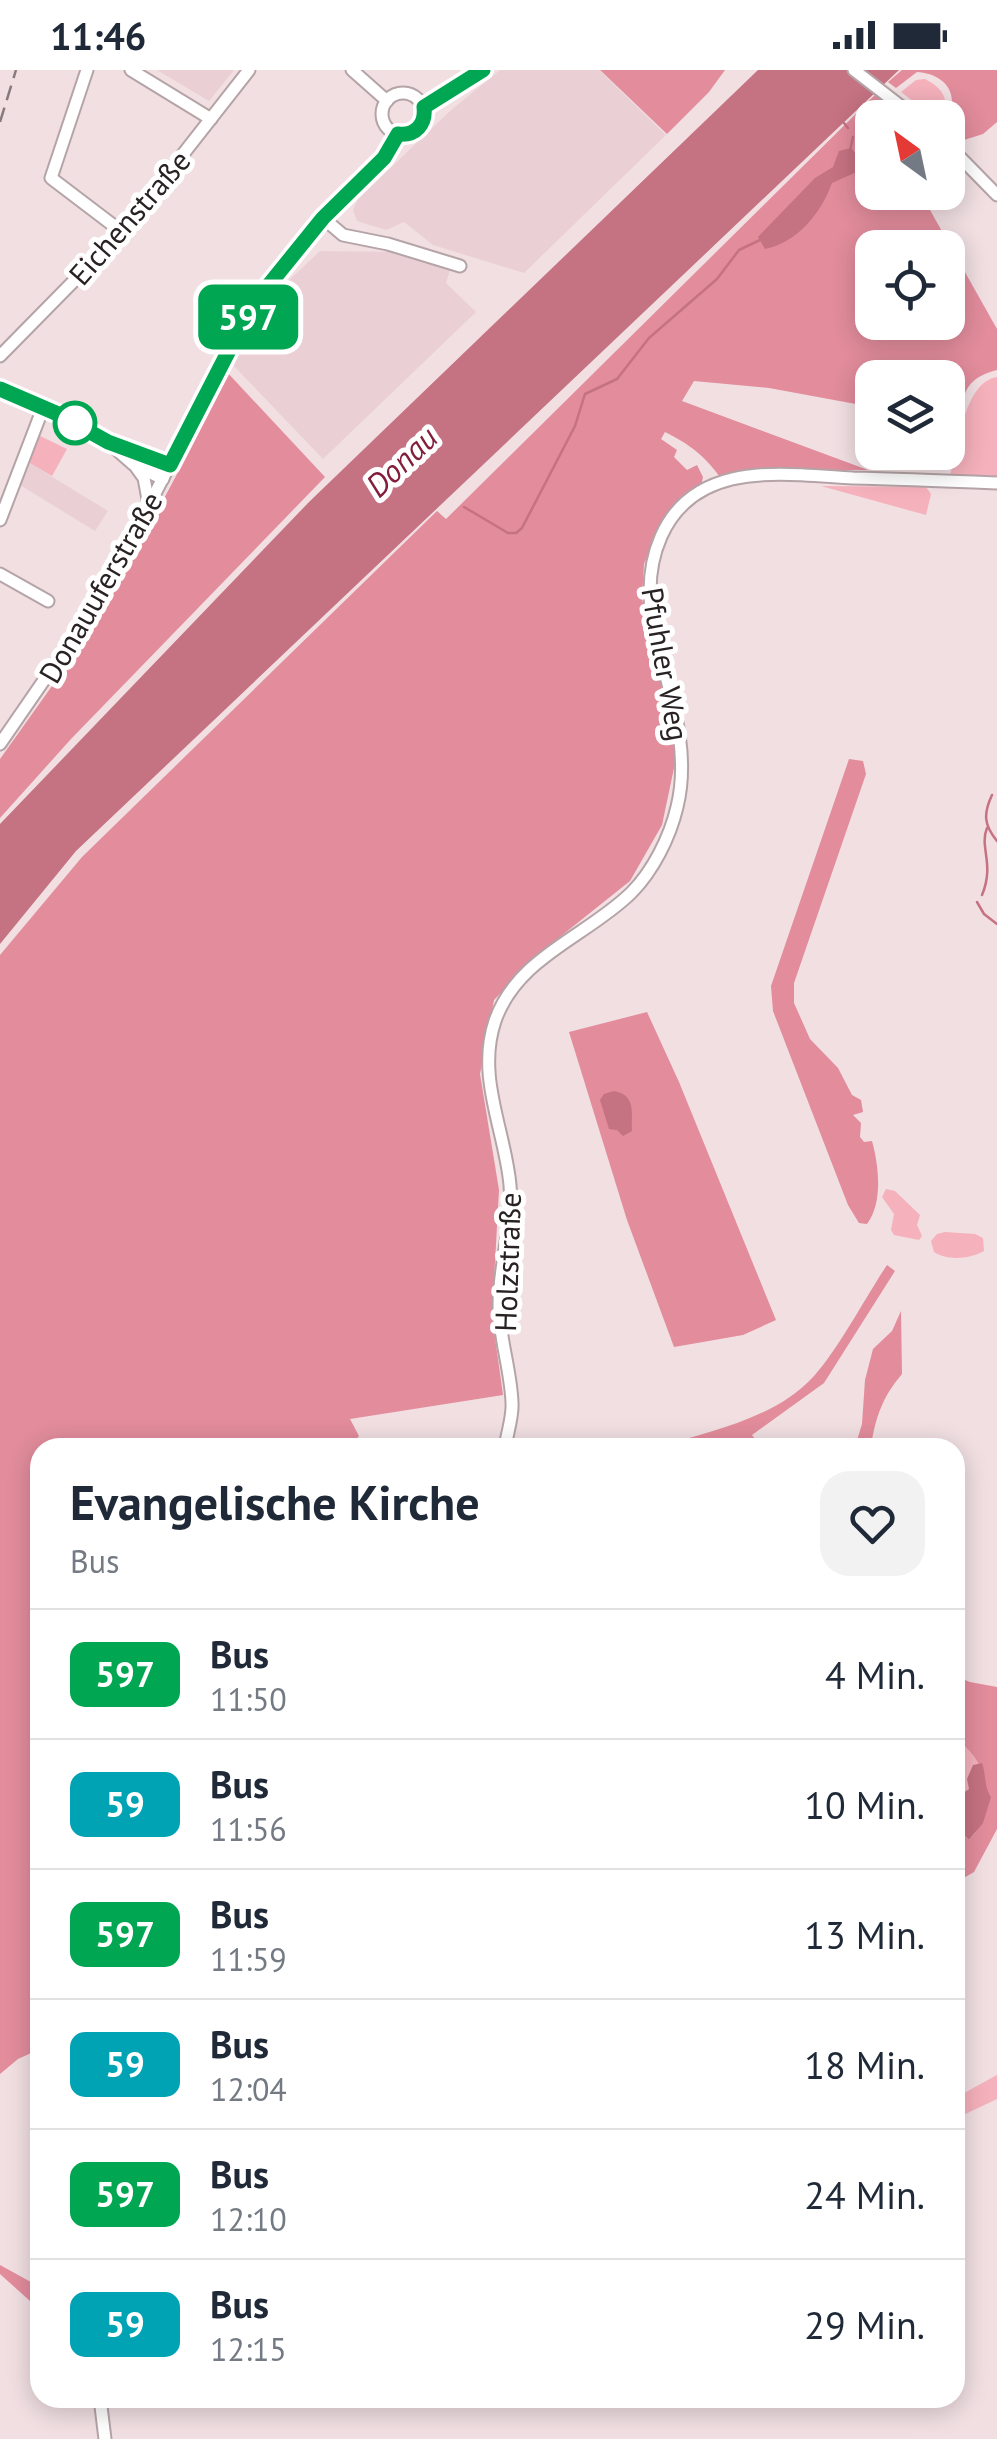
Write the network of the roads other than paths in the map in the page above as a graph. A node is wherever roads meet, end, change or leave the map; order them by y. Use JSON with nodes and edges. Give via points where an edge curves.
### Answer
{"nodes":[{"id":1,"x":87,"y":70,"type":"edge"},
{"id":2,"x":131,"y":70,"type":"edge"},
{"id":3,"x":249,"y":70,"type":"edge"},
{"id":4,"x":352,"y":70,"type":"edge"},
{"id":5,"x":483,"y":70,"type":"edge"},
{"id":6,"x":854,"y":70,"type":"edge"},
{"id":7,"x":894,"y":100,"type":"edge"},
{"id":8,"x":387,"y":101,"type":"junction"},
{"id":9,"x":424,"y":107,"type":"junction"},
{"id":10,"x":211,"y":119,"type":"junction"},
{"id":11,"x":398,"y":134,"type":"junction"},
{"id":12,"x":965,"y":162,"type":"edge"},
{"id":13,"x":997,"y":195,"type":"edge"},
{"id":14,"x":323,"y":218,"type":"junction"},
{"id":15,"x":122,"y":232,"type":"junction"},
{"id":16,"x":460,"y":266,"type":"dead end"},
{"id":17,"x":0,"y":356,"type":"edge"},
{"id":18,"x":0,"y":389,"type":"edge"},
{"id":19,"x":44,"y":408,"type":"junction"},
{"id":20,"x":108,"y":442,"type":"junction"},
{"id":21,"x":133,"y":464,"type":"junction"},
{"id":22,"x":170,"y":465,"type":"junction"},
{"id":23,"x":163,"y":479,"type":"junction"},
{"id":24,"x":997,"y":483,"type":"edge"},
{"id":25,"x":149,"y":508,"type":"junction"},
{"id":26,"x":0,"y":520,"type":"edge"},
{"id":27,"x":0,"y":574,"type":"edge"},
{"id":28,"x":48,"y":601,"type":"dead end"},
{"id":29,"x":0,"y":744,"type":"edge"},
{"id":30,"x":499,"y":1136,"type":"joint"},
{"id":31,"x":507,"y":1438,"type":"edge"},
{"id":32,"x":101,"y":2408,"type":"edge"},
{"id":33,"x":105,"y":2439,"type":"edge"}],
"edges":[{"from":1,"to":15,"type":"street","via":[[51,178]]},
{"from":2,"to":10,"type":"street"},
{"from":3,"to":10,"type":"street","name":"Eichenstraße"},
{"from":4,"to":8,"type":"street"},
{"from":5,"to":9,"type":"street","name":"Donauuferstraße"},
{"from":6,"to":7,"type":"street"},
{"from":8,"to":9,"type":"street","via":[[408,93]]},
{"from":8,"to":11,"type":"street","via":[[383,118]]},
{"from":9,"to":11,"type":"street","name":"Donauuferstraße","via":[[419,128]]},
{"from":10,"to":15,"type":"street","name":"Eichenstraße"},
{"from":11,"to":14,"type":"street","name":"Donauuferstraße","via":[[384,158]]},
{"from":12,"to":13,"type":"street"},
{"from":14,"to":16,"type":"street","via":[[343,235]]},
{"from":14,"to":22,"type":"street","name":"Donauuferstraße","via":[[241,327]]},
{"from":15,"to":17,"type":"street","name":"Eichenstraße"},
{"from":18,"to":19,"type":"street"},
{"from":19,"to":20,"type":"street"},
{"from":19,"to":26,"type":"street"},
{"from":20,"to":21,"type":"street"},
{"from":20,"to":22,"type":"street"},
{"from":21,"to":23,"type":"street"},
{"from":21,"to":25,"type":"street","via":[[144,478]]},
{"from":22,"to":23,"type":"street","name":"Donauuferstraße"},
{"from":23,"to":25,"type":"street","name":"Donauuferstraße"},
{"from":24,"to":30,"type":"street","name":"Pfuhler Weg","via":[[746,477],[715,484],[670,522],[649,578],[683,758],[677,807],[662,848],[632,892],[524,973],[500,1008],[489,1060]]},
{"from":25,"to":29,"type":"street","name":"Donauuferstraße","via":[[102,596]]},
{"from":27,"to":28,"type":"street"},
{"from":30,"to":31,"type":"street","name":"Holzstraße","via":[[511,1202],[498,1310],[513,1406]]},
{"from":32,"to":33,"type":"street"}]}
